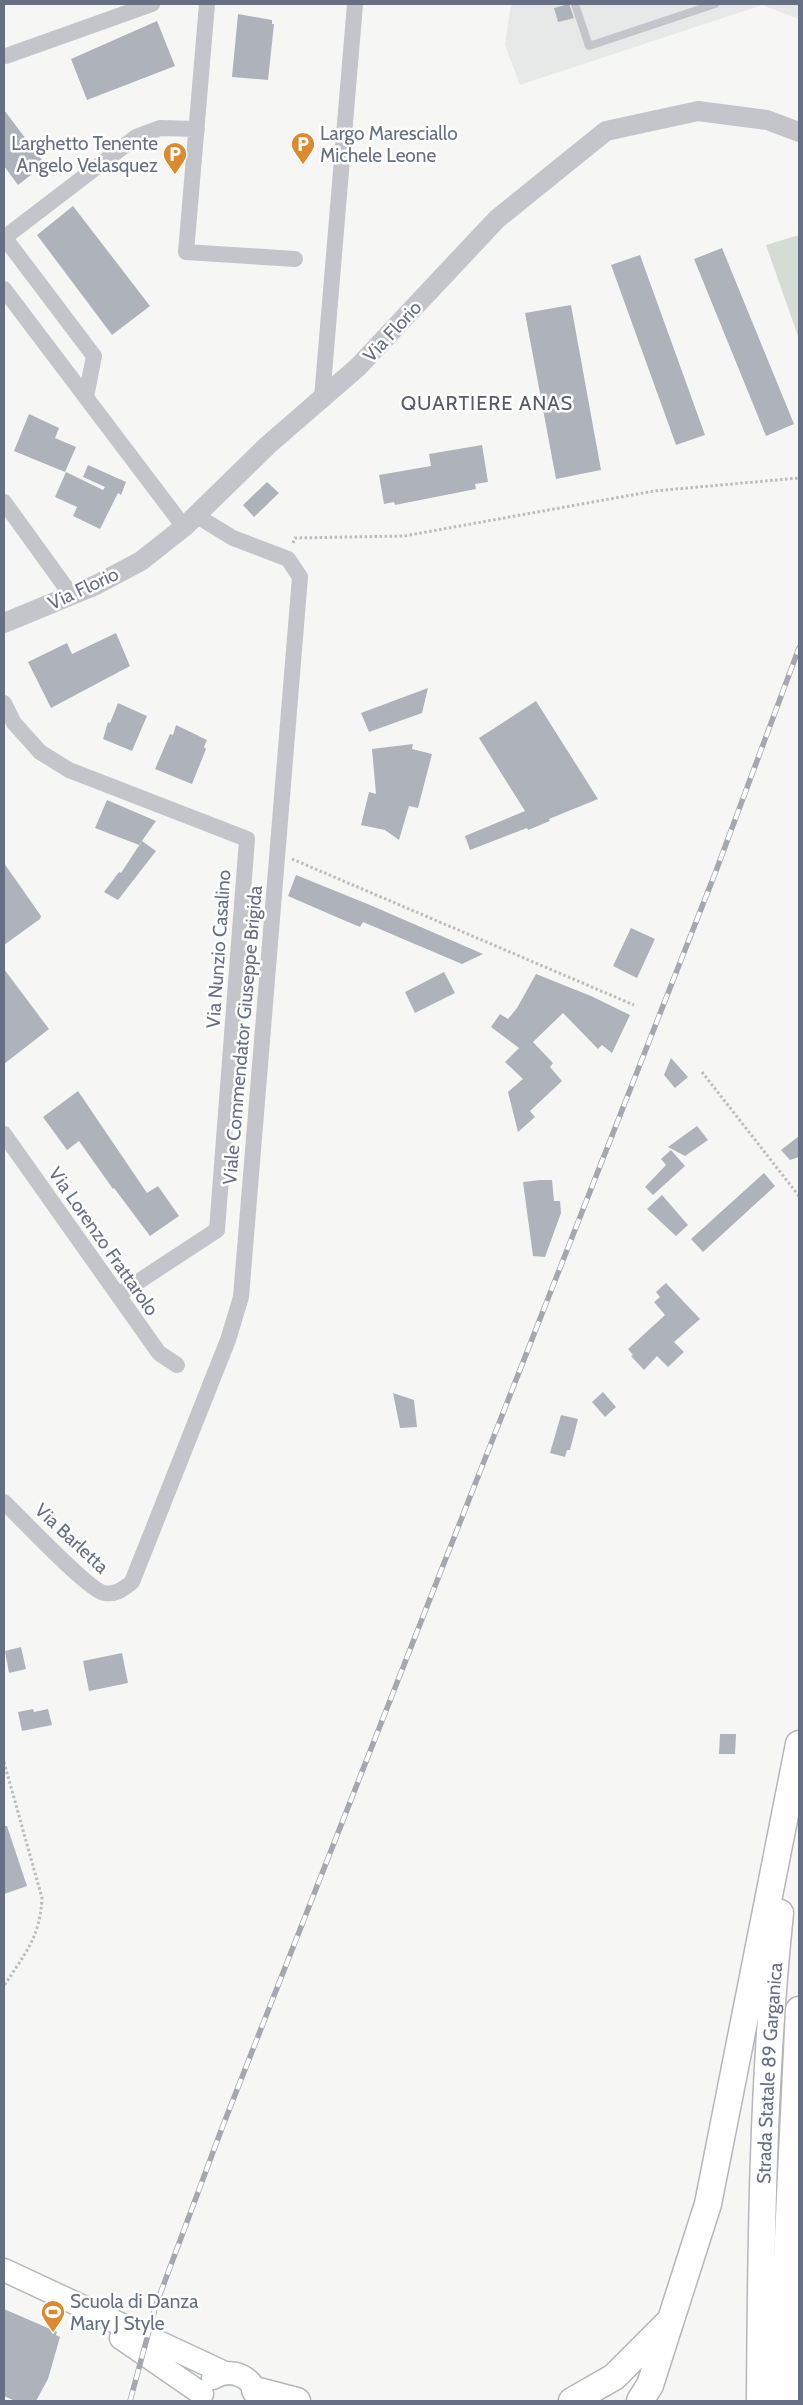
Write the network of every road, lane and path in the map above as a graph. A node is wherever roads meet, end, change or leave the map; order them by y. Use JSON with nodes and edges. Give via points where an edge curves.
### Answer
{"nodes":[{"id":1,"x":152,"y":4,"type":"edge"},
{"id":2,"x":207,"y":4,"type":"edge"},
{"id":3,"x":355,"y":4,"type":"edge"},
{"id":4,"x":575,"y":4,"type":"edge"},
{"id":5,"x":715,"y":4,"type":"edge"},
{"id":6,"x":6,"y":56,"type":"dead end"},
{"id":7,"x":197,"y":129,"type":"junction"},
{"id":8,"x":799,"y":132,"type":"edge"},
{"id":9,"x":4,"y":237,"type":"edge"},
{"id":10,"x":295,"y":259,"type":"dead end"},
{"id":11,"x":4,"y":289,"type":"edge"},
{"id":12,"x":86,"y":397,"type":"junction"},
{"id":13,"x":322,"y":398,"type":"junction"},
{"id":14,"x":799,"y":478,"type":"edge"},
{"id":15,"x":4,"y":502,"type":"edge"},
{"id":16,"x":191,"y":522,"type":"junction"},
{"id":17,"x":288,"y":559,"type":"junction"},
{"id":18,"x":72,"y":596,"type":"junction"},
{"id":19,"x":4,"y":623,"type":"edge"},
{"id":20,"x":4,"y":703,"type":"edge"},
{"id":21,"x":278,"y":853,"type":"junction"},
{"id":22,"x":634,"y":1005,"type":"dead end"},
{"id":23,"x":702,"y":1072,"type":"dead end"},
{"id":24,"x":4,"y":1134,"type":"edge"},
{"id":25,"x":799,"y":1196,"type":"edge"},
{"id":26,"x":118,"y":1295,"type":"junction"},
{"id":27,"x":177,"y":1365,"type":"dead end"},
{"id":28,"x":4,"y":1502,"type":"edge"},
{"id":29,"x":118,"y":1592,"type":"joint"},
{"id":30,"x":799,"y":1744,"type":"edge"},
{"id":31,"x":799,"y":1748,"type":"edge"},
{"id":32,"x":4,"y":1762,"type":"edge"},
{"id":33,"x":4,"y":1986,"type":"edge"},
{"id":34,"x":799,"y":2010,"type":"edge"},
{"id":35,"x":799,"y":2224,"type":"edge"},
{"id":36,"x":4,"y":2270,"type":"edge"},
{"id":37,"x":786,"y":2280,"type":"junction"},
{"id":38,"x":65,"y":2299,"type":"junction"},
{"id":39,"x":669,"y":2322,"type":"junction"},
{"id":40,"x":225,"y":2373,"type":"junction"},
{"id":41,"x":256,"y":2396,"type":"edge"},
{"id":42,"x":786,"y":2396,"type":"edge"},
{"id":43,"x":201,"y":2398,"type":"edge"},
{"id":44,"x":296,"y":2401,"type":"edge"},
{"id":45,"x":572,"y":2401,"type":"edge"},
{"id":46,"x":640,"y":2401,"type":"edge"},
{"id":47,"x":760,"y":2401,"type":"edge"}],
"edges":[{"from":1,"to":6,"type":"street"},
{"from":2,"to":7,"type":"street"},
{"from":3,"to":13,"type":"street"},
{"from":4,"to":5,"type":"lane","via":[[589,46]]},
{"from":7,"to":9,"type":"street","via":[[160,128],[136,137]]},
{"from":7,"to":10,"type":"street","via":[[186,252]]},
{"from":8,"to":13,"type":"street","name":"Via Florio","via":[[767,120],[698,110],[606,131],[498,219],[358,367]]},
{"from":9,"to":12,"type":"street","via":[[94,356]]},
{"from":11,"to":12,"type":"street"},
{"from":12,"to":16,"type":"street"},
{"from":13,"to":16,"type":"street","name":"Via Florio","via":[[268,445]]},
{"from":14,"to":17,"type":"path","via":[[654,491],[404,536],[295,538]]},
{"from":15,"to":18,"type":"street"},
{"from":16,"to":17,"type":"street"},
{"from":16,"to":18,"type":"street","name":"Via Florio","via":[[141,561]]},
{"from":17,"to":21,"type":"street","name":"Viale Commendator Giuseppe Brigida","via":[[300,578]]},
{"from":18,"to":19,"type":"street","name":"Via Florio"},
{"from":20,"to":26,"type":"street","name":"Via Nunzio Casalino","via":[[14,723],[40,752],[69,770],[247,839],[217,1230]]},
{"from":21,"to":22,"type":"path"},
{"from":21,"to":29,"type":"street","name":"Viale Commendator Giuseppe Brigida","via":[[241,1297],[228,1340],[132,1582]]},
{"from":23,"to":25,"type":"path"},
{"from":24,"to":26,"type":"street","name":"Via Lorenzo Frattarolo"},
{"from":26,"to":27,"type":"street","name":"Via Lorenzo Frattarolo","via":[[159,1353]]},
{"from":28,"to":29,"type":"street","name":"Via Barletta","via":[[86,1581],[103,1593]]},
{"from":30,"to":39,"type":"highway","via":[[708,2204]]},
{"from":31,"to":47,"type":"highway","name":"Strada Statale 89 Garganica","via":[[779,1920],[770,2044],[764,2168]]},
{"from":32,"to":33,"type":"path","via":[[42,1898],[41,1920],[35,1938]]},
{"from":34,"to":37,"type":"highway","name":"Strada Statale 89 Garganica"},
{"from":35,"to":37,"type":"highway"},
{"from":36,"to":38,"type":"main road"},
{"from":37,"to":42,"type":"highway","name":"Strada Statale 89 Garganica"},
{"from":38,"to":40,"type":"main road"},
{"from":38,"to":43,"type":"main road"},
{"from":39,"to":45,"type":"highway","via":[[614,2377]]},
{"from":39,"to":46,"type":"highway","via":[[650,2385]]},
{"from":40,"to":41,"type":"main road","via":[[243,2376]]},
{"from":40,"to":43,"type":"main road","via":[[210,2380]]},
{"from":41,"to":44,"type":"highway"}]}
